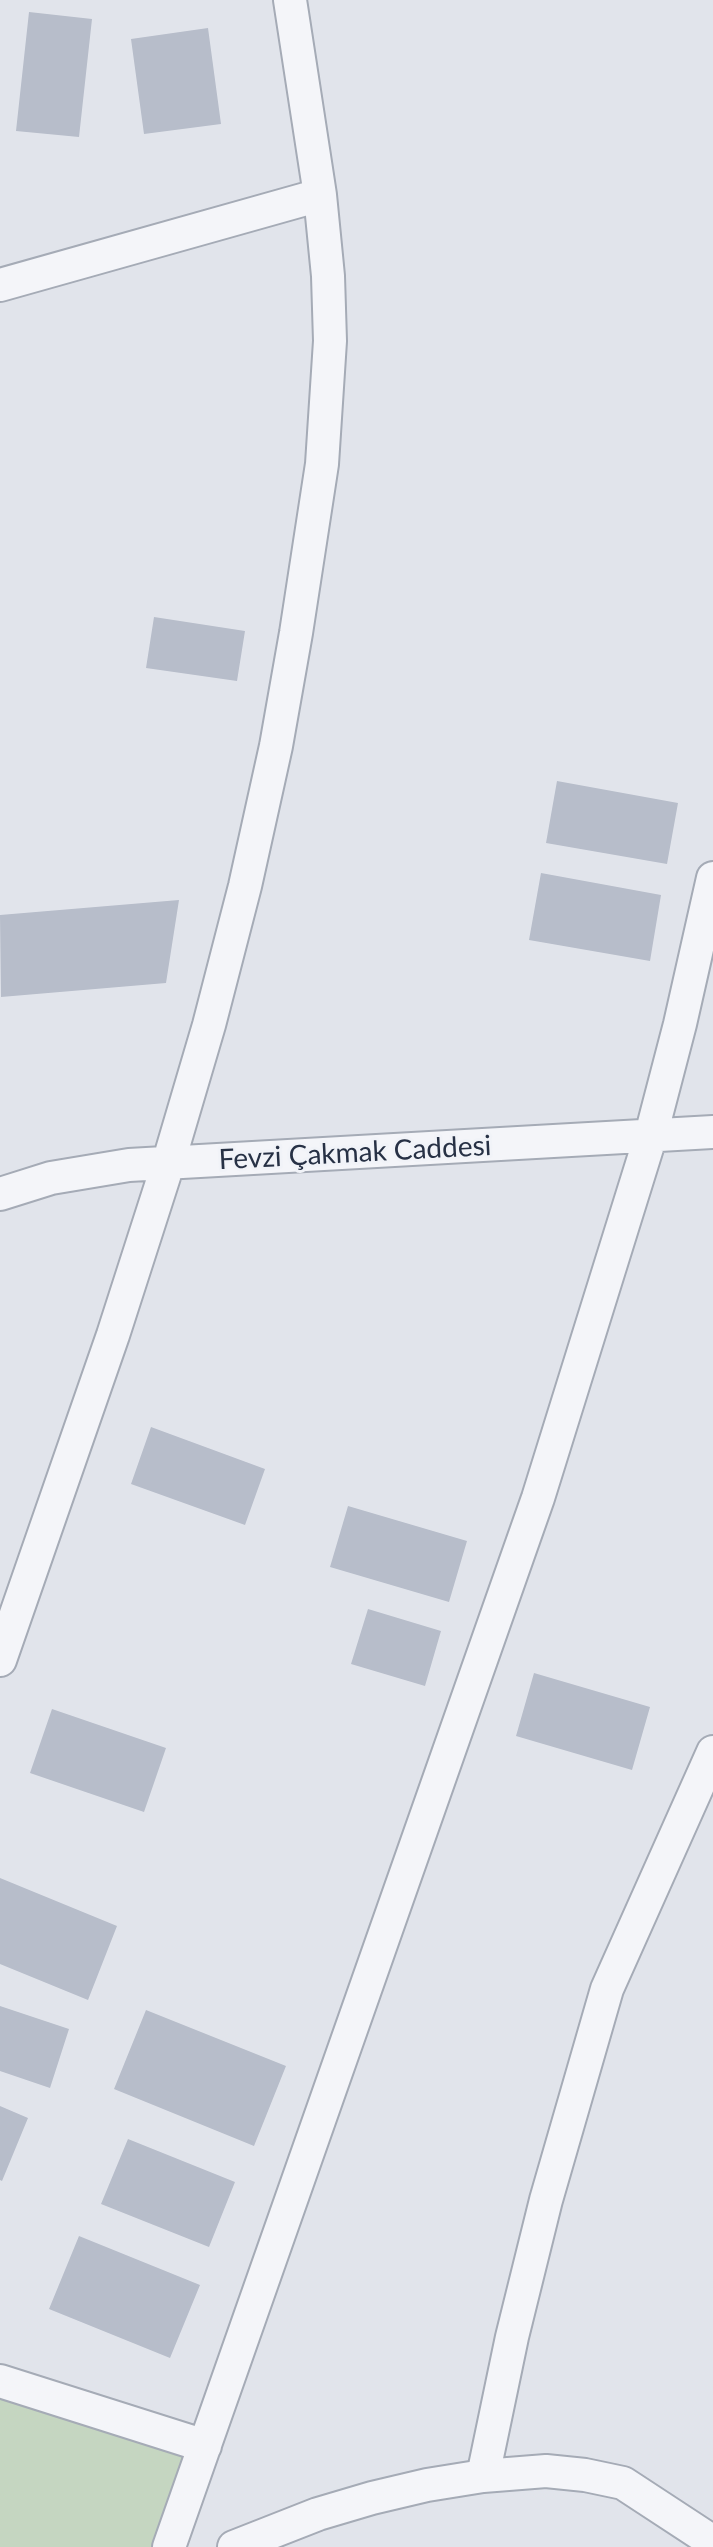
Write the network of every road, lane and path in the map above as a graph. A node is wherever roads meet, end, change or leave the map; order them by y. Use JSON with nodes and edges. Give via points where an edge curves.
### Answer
{"nodes":[{"id":1,"x":290,"y":0,"type":"edge"},
{"id":2,"x":320,"y":195,"type":"junction"},
{"id":3,"x":0,"y":285,"type":"edge"},
{"id":4,"x":713,"y":878,"type":"edge"},
{"id":5,"x":713,"y":1132,"type":"edge"},
{"id":6,"x":651,"y":1135,"type":"junction"},
{"id":7,"x":168,"y":1164,"type":"junction"},
{"id":8,"x":0,"y":1194,"type":"edge"},
{"id":9,"x":0,"y":1660,"type":"edge"},
{"id":10,"x":713,"y":1752,"type":"edge"},
{"id":11,"x":0,"y":2381,"type":"edge"},
{"id":12,"x":205,"y":2446,"type":"junction"},
{"id":13,"x":483,"y":2476,"type":"junction"},
{"id":14,"x":713,"y":2542,"type":"edge"},
{"id":15,"x":169,"y":2547,"type":"edge"},
{"id":16,"x":234,"y":2547,"type":"edge"}],
"edges":[{"from":1,"to":2,"type":"street"},
{"from":2,"to":3,"type":"street"},
{"from":2,"to":7,"type":"street","via":[[330,341],[314,520],[276,746],[245,886]]},
{"from":4,"to":6,"type":"street"},
{"from":5,"to":6,"type":"street","name":"Fevzi Çakmak Caddesi"},
{"from":6,"to":7,"type":"street","name":"Fevzi Çakmak Caddesi"},
{"from":6,"to":12,"type":"street","via":[[538,1498]]},
{"from":7,"to":8,"type":"street","name":"Fevzi Çakmak Caddesi","via":[[90,1170]]},
{"from":7,"to":9,"type":"street"},
{"from":10,"to":13,"type":"street","via":[[607,1989],[546,2200]]},
{"from":11,"to":12,"type":"street"},
{"from":12,"to":15,"type":"street"},
{"from":13,"to":14,"type":"street","via":[[546,2471],[623,2483]]},
{"from":13,"to":16,"type":"street","via":[[372,2498]]}]}
